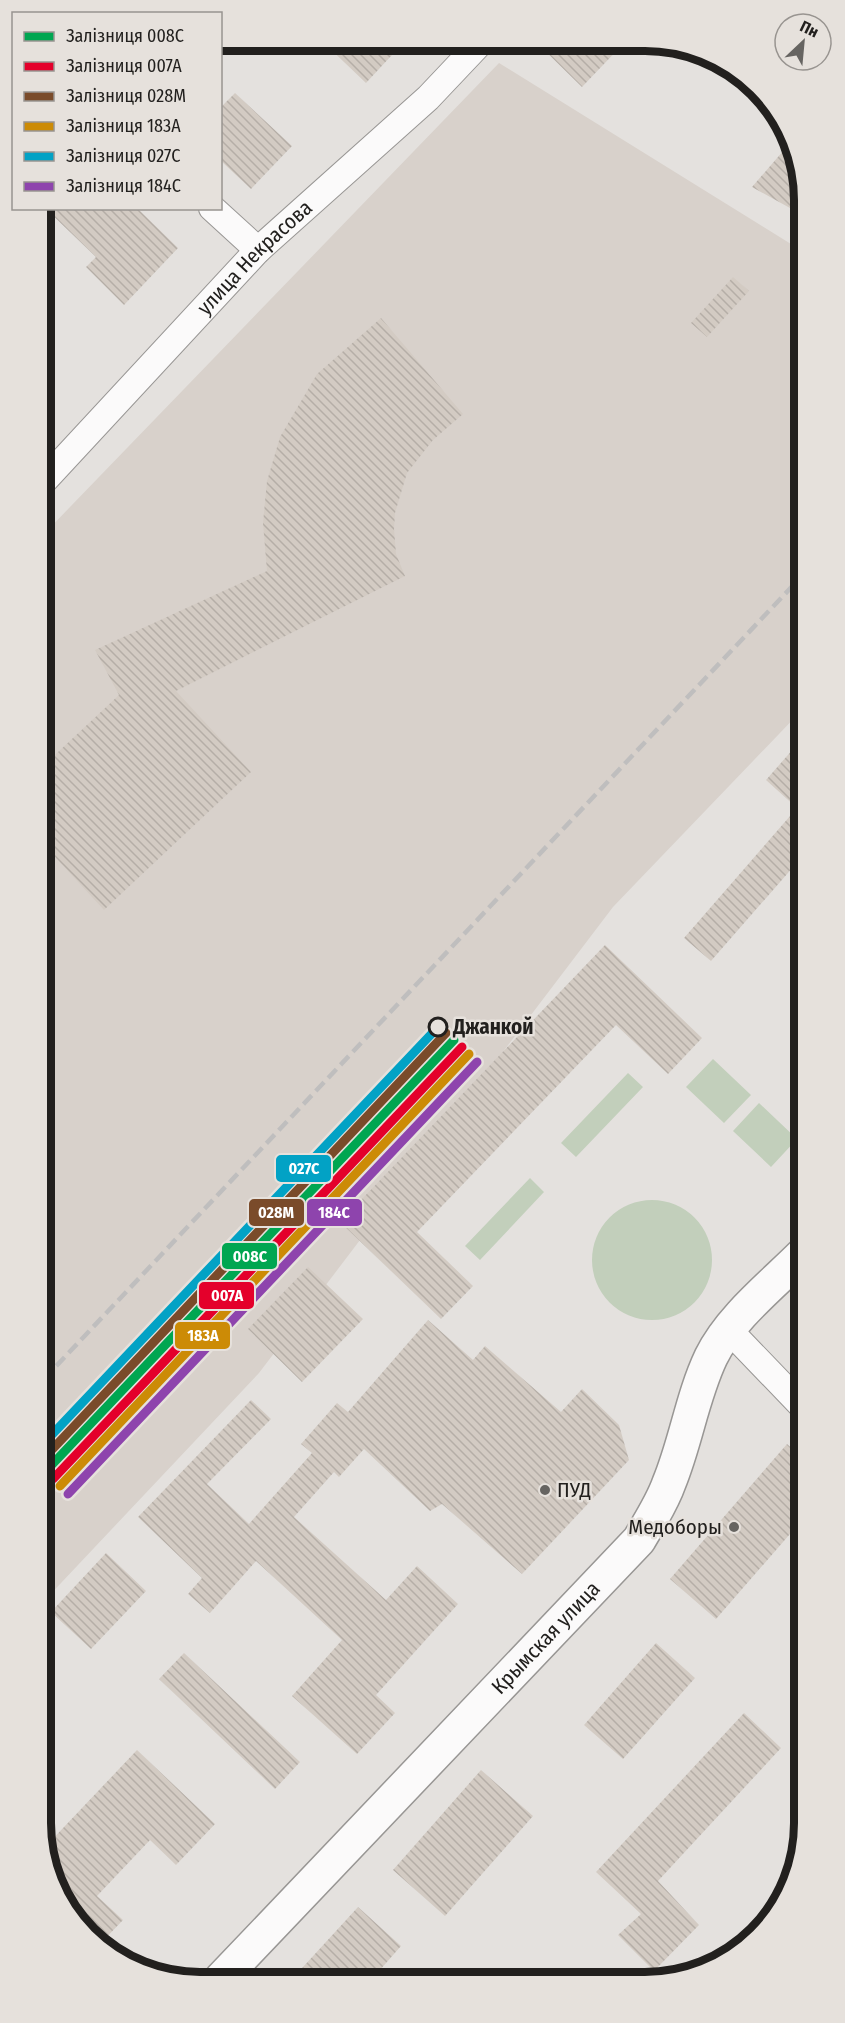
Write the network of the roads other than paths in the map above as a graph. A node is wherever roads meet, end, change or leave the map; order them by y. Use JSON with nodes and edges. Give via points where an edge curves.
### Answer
{"nodes":[{"id":1,"x":472,"y":51,"type":"edge"},
{"id":2,"x":214,"y":210,"type":"edge"},
{"id":3,"x":258,"y":250,"type":"junction"},
{"id":4,"x":51,"y":473,"type":"edge"},
{"id":5,"x":794,"y":1263,"type":"edge"},
{"id":6,"x":728,"y":1329,"type":"junction"},
{"id":7,"x":794,"y":1398,"type":"edge"},
{"id":8,"x":228,"y":1972,"type":"edge"}],
"edges":[{"from":1,"to":3,"type":"street","name":"улица Некрасова","via":[[428,98]]},
{"from":2,"to":3,"type":"street"},
{"from":3,"to":4,"type":"street","name":"улица Некрасова"},
{"from":5,"to":6,"type":"main road","name":"Крымская улица"},
{"from":6,"to":7,"type":"street"},
{"from":6,"to":8,"type":"main road","name":"Крымская улица","via":[[697,1392],[669,1483],[639,1540]]}]}
